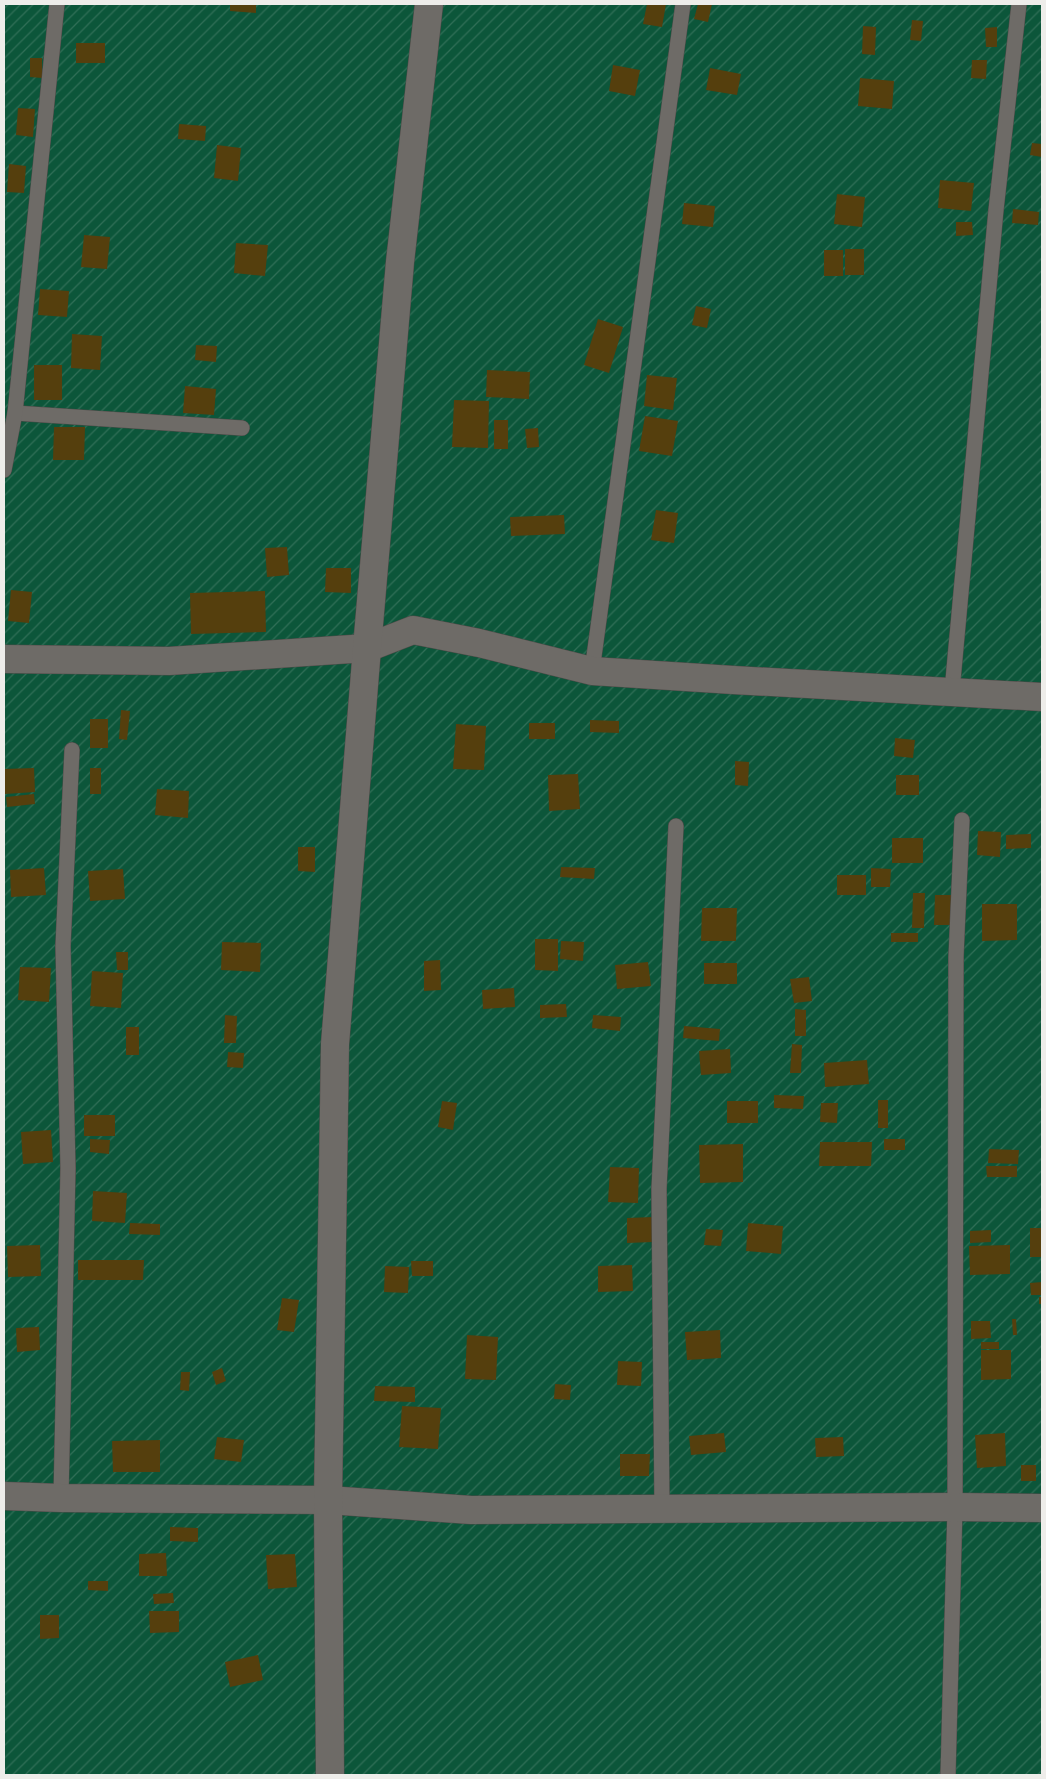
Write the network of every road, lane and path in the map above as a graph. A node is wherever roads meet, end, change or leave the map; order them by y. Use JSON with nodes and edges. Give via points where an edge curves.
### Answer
{"nodes":[{"id":1,"x":57,"y":4,"type":"edge"},
{"id":2,"x":429,"y":4,"type":"edge"},
{"id":3,"x":683,"y":4,"type":"edge"},
{"id":4,"x":1019,"y":4,"type":"edge"},
{"id":5,"x":15,"y":413,"type":"junction"},
{"id":6,"x":242,"y":428,"type":"dead end"},
{"id":7,"x":4,"y":470,"type":"edge"},
{"id":8,"x":367,"y":648,"type":"junction"},
{"id":9,"x":4,"y":659,"type":"edge"},
{"id":10,"x":592,"y":671,"type":"junction"},
{"id":11,"x":952,"y":692,"type":"junction"},
{"id":12,"x":1042,"y":697,"type":"edge"},
{"id":13,"x":72,"y":750,"type":"dead end"},
{"id":14,"x":962,"y":820,"type":"dead end"},
{"id":15,"x":676,"y":826,"type":"dead end"},
{"id":16,"x":4,"y":1496,"type":"edge"},
{"id":17,"x":61,"y":1498,"type":"junction"},
{"id":18,"x":328,"y":1500,"type":"junction"},
{"id":19,"x":954,"y":1507,"type":"junction"},
{"id":20,"x":662,"y":1508,"type":"junction"},
{"id":21,"x":1042,"y":1508,"type":"edge"},
{"id":22,"x":330,"y":1775,"type":"edge"},
{"id":23,"x":948,"y":1775,"type":"edge"}],
"edges":[{"from":1,"to":5,"type":"lane"},
{"from":2,"to":8,"type":"street","via":[[400,262]]},
{"from":3,"to":10,"type":"lane"},
{"from":4,"to":11,"type":"lane","via":[[996,210]]},
{"from":5,"to":6,"type":"lane"},
{"from":5,"to":7,"type":"lane"},
{"from":8,"to":9,"type":"street","via":[[169,661]]},
{"from":8,"to":10,"type":"street","via":[[413,630]]},
{"from":8,"to":18,"type":"street","via":[[335,1044]]},
{"from":10,"to":11,"type":"street"},
{"from":11,"to":12,"type":"street"},
{"from":13,"to":17,"type":"lane","via":[[63,946],[68,1168]]},
{"from":14,"to":19,"type":"lane","via":[[956,957]]},
{"from":15,"to":20,"type":"lane","via":[[660,1189]]},
{"from":16,"to":17,"type":"street"},
{"from":17,"to":18,"type":"street"},
{"from":18,"to":20,"type":"street","via":[[471,1510]]},
{"from":18,"to":22,"type":"street"},
{"from":19,"to":20,"type":"street"},
{"from":19,"to":21,"type":"street"},
{"from":19,"to":23,"type":"lane"}]}
